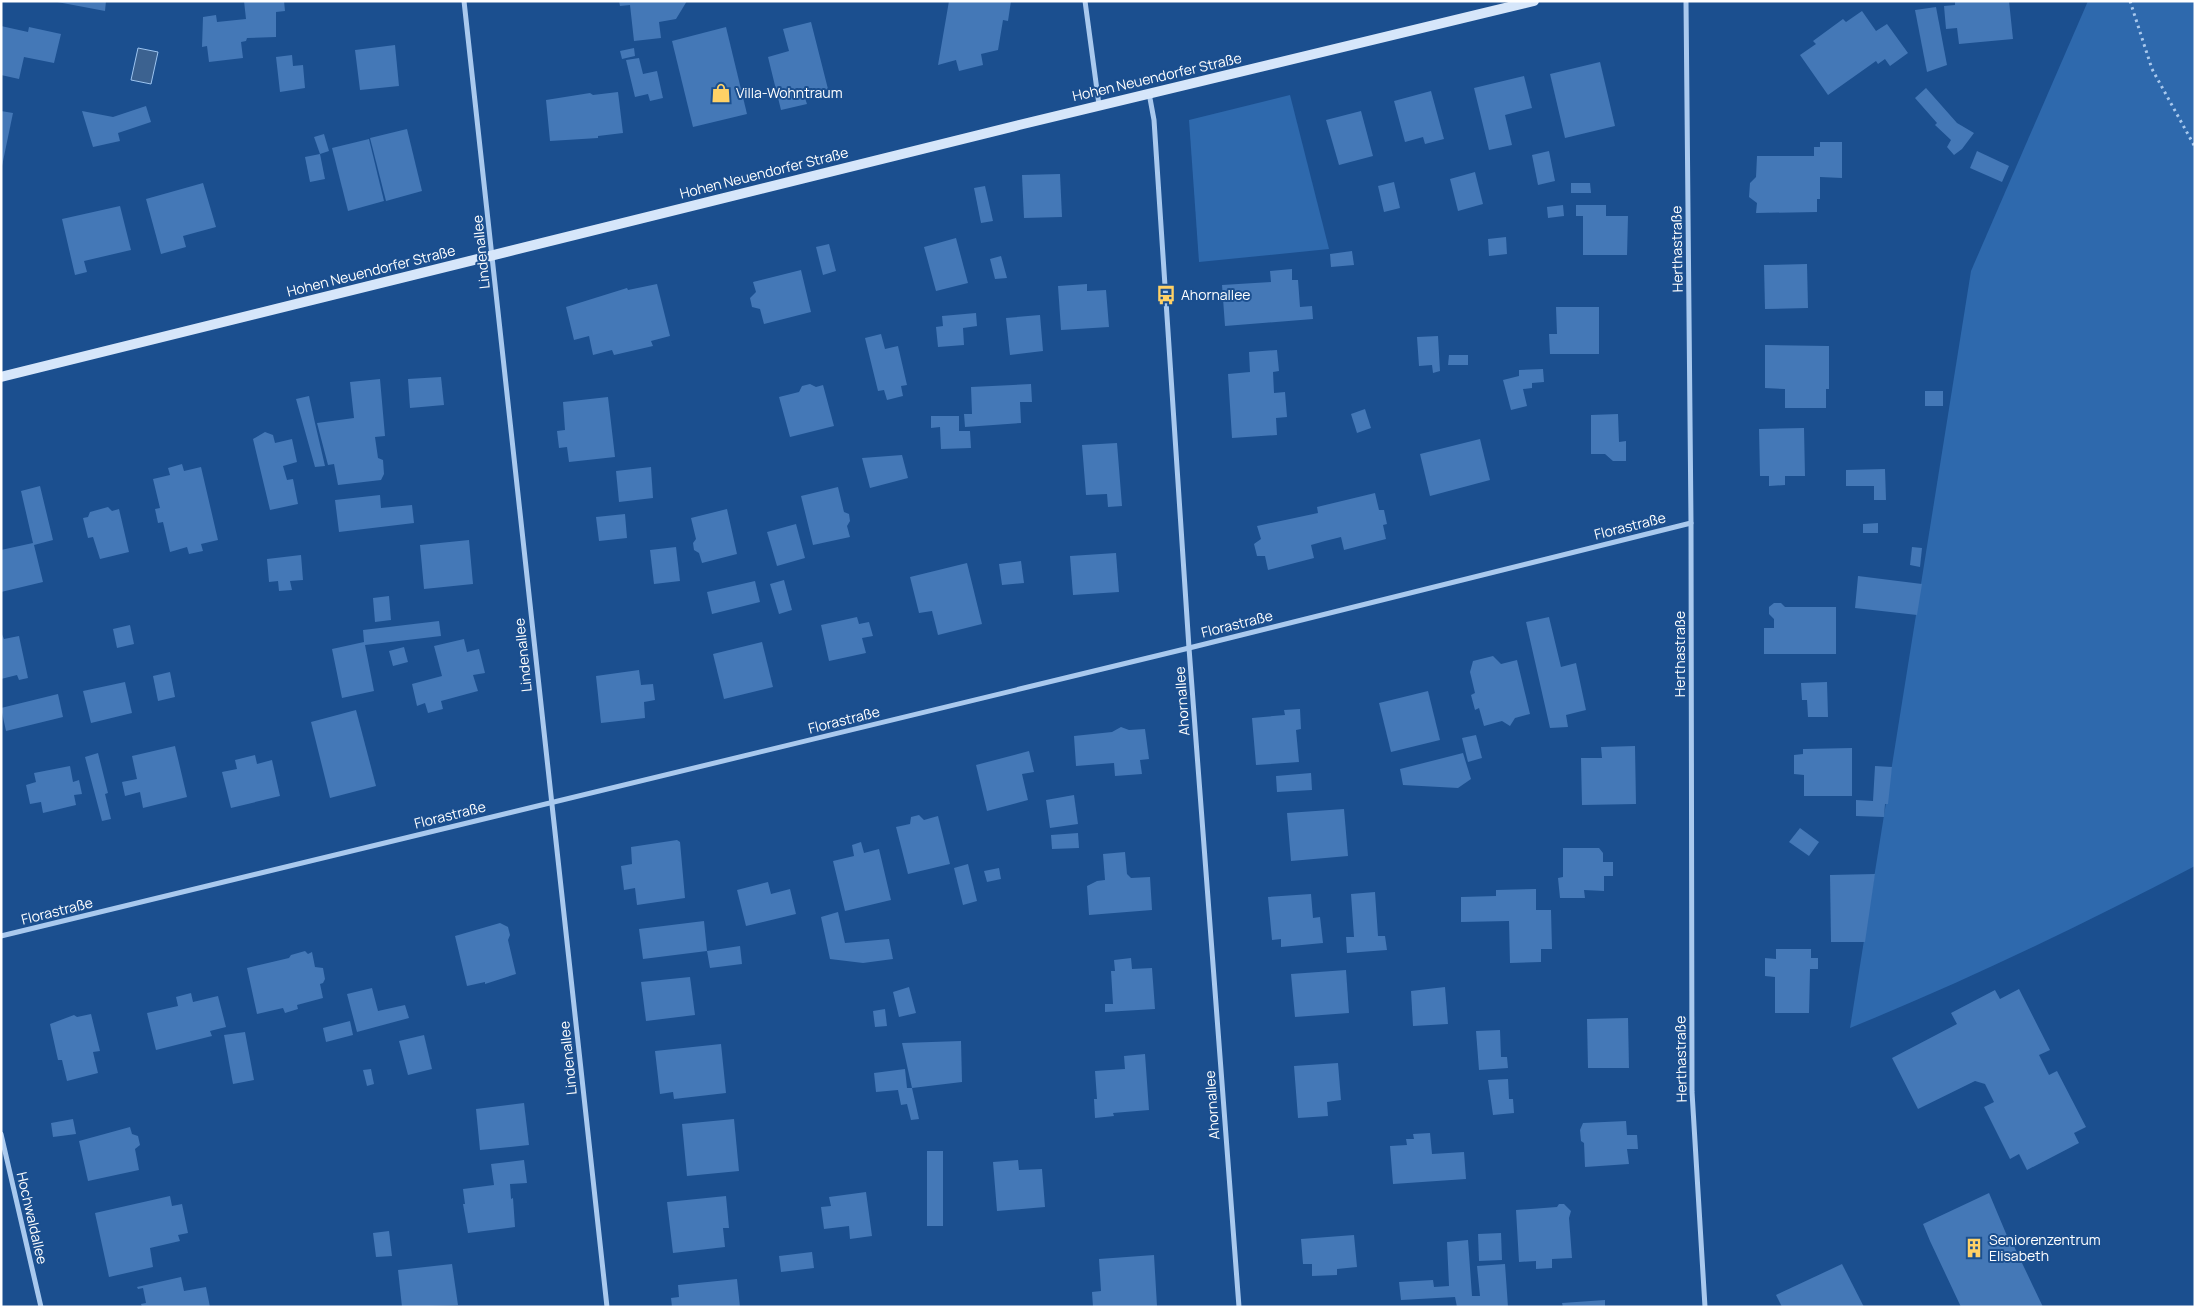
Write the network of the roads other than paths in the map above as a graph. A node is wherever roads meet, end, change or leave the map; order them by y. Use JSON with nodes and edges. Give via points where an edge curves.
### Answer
{"nodes":[{"id":1,"x":464,"y":1,"type":"edge"},
{"id":2,"x":1085,"y":1,"type":"edge"},
{"id":3,"x":1534,"y":1,"type":"edge"},
{"id":4,"x":1686,"y":1,"type":"edge"},
{"id":5,"x":1149,"y":93,"type":"junction"},
{"id":6,"x":1099,"y":105,"type":"junction"},
{"id":7,"x":493,"y":254,"type":"junction"},
{"id":8,"x":1,"y":378,"type":"edge"},
{"id":9,"x":1691,"y":523,"type":"junction"},
{"id":10,"x":1189,"y":648,"type":"junction"},
{"id":11,"x":550,"y":802,"type":"junction"},
{"id":12,"x":1,"y":936,"type":"edge"},
{"id":13,"x":1,"y":1134,"type":"edge"},
{"id":14,"x":41,"y":1307,"type":"edge"},
{"id":15,"x":607,"y":1307,"type":"edge"},
{"id":16,"x":1239,"y":1307,"type":"edge"},
{"id":17,"x":1706,"y":1307,"type":"edge"}],
"edges":[{"from":1,"to":7,"type":"street","name":"Lindenallee"},
{"from":2,"to":6,"type":"street"},
{"from":3,"to":5,"type":"main road","name":"Hohen Neuendorfer Straße"},
{"from":4,"to":9,"type":"street","name":"Herthastraße"},
{"from":5,"to":6,"type":"main road","name":"Hohen Neuendorfer Straße"},
{"from":5,"to":10,"type":"street","name":"Ahornallee","via":[[1154,120]]},
{"from":6,"to":7,"type":"main road","name":"Hohen Neuendorfer Straße"},
{"from":7,"to":8,"type":"main road","name":"Hohen Neuendorfer Straße"},
{"from":7,"to":11,"type":"street","name":"Lindenallee"},
{"from":9,"to":10,"type":"street","name":"Florastraße"},
{"from":9,"to":17,"type":"street","name":"Herthastraße","via":[[1692,1092]]},
{"from":10,"to":11,"type":"street","name":"Florastraße"},
{"from":10,"to":16,"type":"street","name":"Ahornallee"},
{"from":11,"to":12,"type":"street","name":"Florastraße"},
{"from":11,"to":15,"type":"street","name":"Lindenallee"},
{"from":13,"to":14,"type":"street","name":"Hochwaldallee"}]}
